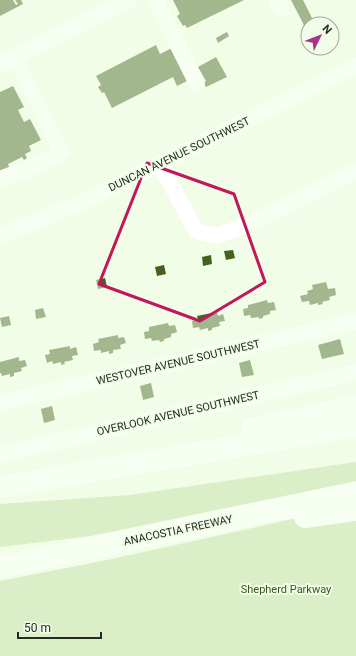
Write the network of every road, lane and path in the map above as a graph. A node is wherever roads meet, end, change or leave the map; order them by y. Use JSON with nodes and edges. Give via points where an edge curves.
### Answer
{"nodes":[{"id":1,"x":155,"y":0,"type":"edge"},
{"id":2,"x":126,"y":1,"type":"edge"},
{"id":3,"x":15,"y":58,"type":"junction"},
{"id":4,"x":0,"y":65,"type":"edge"},
{"id":5,"x":356,"y":66,"type":"edge"},
{"id":6,"x":197,"y":84,"type":"dead end"},
{"id":7,"x":160,"y":164,"type":"junction"},
{"id":8,"x":356,"y":171,"type":"edge"},
{"id":9,"x":0,"y":179,"type":"edge"},
{"id":10,"x":0,"y":236,"type":"edge"},
{"id":11,"x":356,"y":321,"type":"edge"},
{"id":12,"x":356,"y":372,"type":"edge"},
{"id":13,"x":0,"y":403,"type":"edge"},
{"id":14,"x":356,"y":406,"type":"edge"},
{"id":15,"x":356,"y":426,"type":"edge"},
{"id":16,"x":0,"y":455,"type":"edge"},
{"id":17,"x":129,"y":465,"type":"junction"},
{"id":18,"x":0,"y":487,"type":"edge"},
{"id":19,"x":356,"y":493,"type":"edge"},
{"id":20,"x":356,"y":510,"type":"edge"},
{"id":21,"x":124,"y":541,"type":"junction"},
{"id":22,"x":0,"y":567,"type":"edge"}],
"edges":[{"from":1,"to":6,"type":"street"},
{"from":2,"to":3,"type":"street"},
{"from":3,"to":4,"type":"street"},
{"from":3,"to":9,"type":"street","via":[[62,152]]},
{"from":5,"to":7,"type":"street","name":"DUNCAN AVENUE SOUTHWEST"},
{"from":7,"to":8,"type":"street","via":[[196,231],[216,236],[245,226]]},
{"from":7,"to":10,"type":"street","name":"DUNCAN AVENUE SOUTHWEST","via":[[78,204]]},
{"from":11,"to":13,"type":"street","name":"WESTOVER AVENUE SOUTHWEST"},
{"from":12,"to":16,"type":"street","name":"OVERLOOK AVENUE SOUTHWEST"},
{"from":14,"to":17,"type":"highway","via":[[190,443]]},
{"from":15,"to":17,"type":"highway"},
{"from":17,"to":18,"type":"highway"},
{"from":19,"to":21,"type":"highway","name":"ANACOSTIA FREEWAY"},
{"from":20,"to":21,"type":"highway","via":[[199,535]]},
{"from":21,"to":22,"type":"highway","name":"ANACOSTIA FREEWAY"}]}
